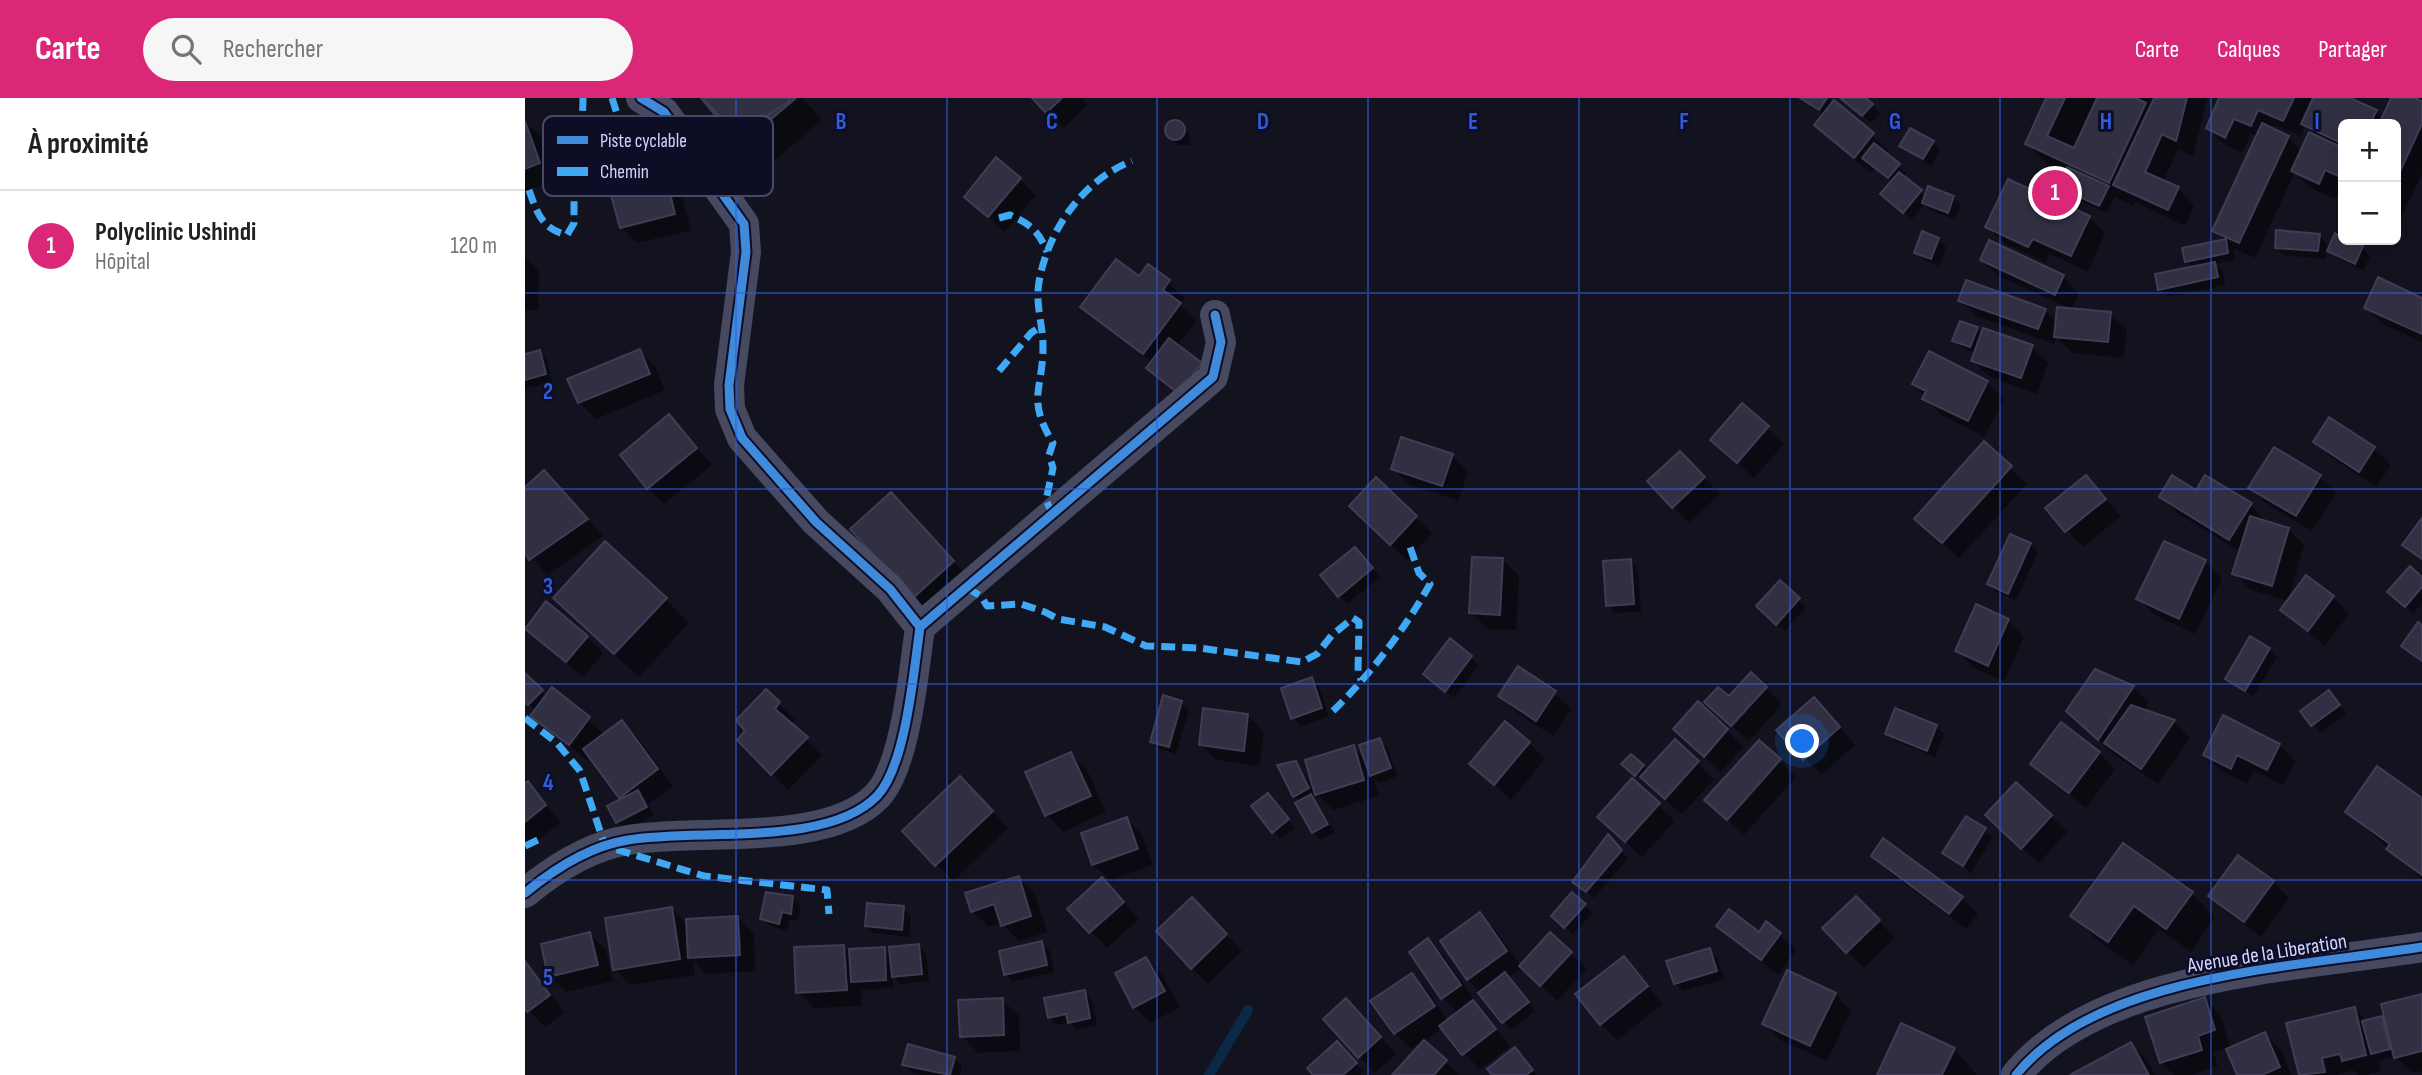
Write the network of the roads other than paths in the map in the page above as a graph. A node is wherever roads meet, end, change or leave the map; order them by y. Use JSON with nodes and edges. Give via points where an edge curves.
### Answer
{"nodes":[{"id":1,"x":641,"y":98,"type":"edge"},
{"id":2,"x":667,"y":116,"type":"edge"},
{"id":3,"x":724,"y":196,"type":"edge"},
{"id":4,"x":1215,"y":315,"type":"dead end"},
{"id":5,"x":920,"y":627,"type":"junction"},
{"id":6,"x":525,"y":894,"type":"edge"},
{"id":7,"x":2422,"y":947,"type":"edge"},
{"id":8,"x":2016,"y":1075,"type":"edge"}],
"edges":[{"from":1,"to":2,"type":"street"},
{"from":3,"to":5,"type":"street","via":[[744,224],[746,251],[729,385],[730,409],[742,438],[816,522],[890,589]]},
{"from":4,"to":5,"type":"street","via":[[1221,342],[1213,377]]},
{"from":5,"to":6,"type":"street","via":[[897,758],[877,795],[849,816],[765,832],[674,833],[626,840],[576,858]]},
{"from":7,"to":8,"type":"street","name":"Avenue de la Liberation","via":[[2177,985],[2087,1019],[2027,1061]]}]}
